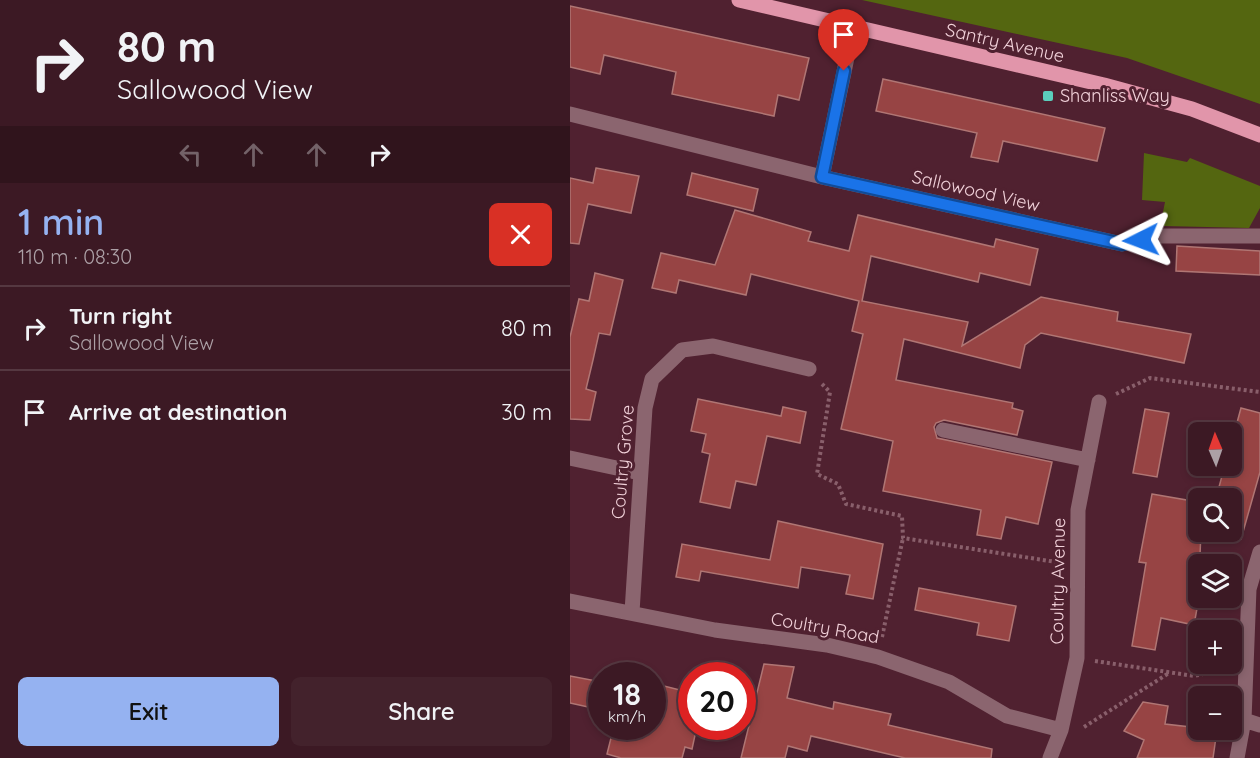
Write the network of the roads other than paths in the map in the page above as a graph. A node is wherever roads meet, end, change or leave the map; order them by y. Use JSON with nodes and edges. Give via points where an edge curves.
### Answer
{"nodes":[{"id":1,"x":739,"y":0,"type":"edge"},
{"id":2,"x":854,"y":28,"type":"junction"},
{"id":3,"x":570,"y":114,"type":"edge"},
{"id":4,"x":1260,"y":135,"type":"edge"},
{"id":5,"x":822,"y":177,"type":"junction"},
{"id":6,"x":1260,"y":236,"type":"edge"},
{"id":7,"x":809,"y":369,"type":"road end"},
{"id":8,"x":1099,"y":402,"type":"road end"},
{"id":9,"x":943,"y":430,"type":"dead end"},
{"id":10,"x":570,"y":458,"type":"edge"},
{"id":11,"x":1088,"y":460,"type":"junction"},
{"id":12,"x":640,"y":473,"type":"junction"},
{"id":13,"x":1260,"y":552,"type":"edge"},
{"id":14,"x":570,"y":601,"type":"edge"},
{"id":15,"x":632,"y":612,"type":"junction"},
{"id":16,"x":1244,"y":720,"type":"junction"},
{"id":17,"x":1260,"y":725,"type":"edge"},
{"id":18,"x":1061,"y":730,"type":"junction"},
{"id":19,"x":1050,"y":758,"type":"edge"},
{"id":20,"x":1237,"y":758,"type":"edge"}],
"edges":[{"from":1,"to":2,"type":"main road","name":"Santry Avenue"},
{"from":2,"to":4,"type":"main road","name":"Santry Avenue","via":[[1115,88],[1192,109]]},
{"from":2,"to":5,"type":"street"},
{"from":3,"to":5,"type":"street","name":"Sallowood View"},
{"from":5,"to":6,"type":"street","name":"Sallowood View","via":[[1122,244],[1160,236]]},
{"from":7,"to":12,"type":"street","name":"Coultry Grove","via":[[713,346],[682,350],[652,379],[645,408]]},
{"from":8,"to":11,"type":"street","name":"Coultry Avenue"},
{"from":9,"to":11,"type":"street"},
{"from":10,"to":12,"type":"street"},
{"from":11,"to":18,"type":"street","name":"Coultry Avenue","via":[[1078,510],[1077,658]]},
{"from":12,"to":15,"type":"street","name":"Coultry Grove"},
{"from":13,"to":16,"type":"street","via":[[1249,589]]},
{"from":14,"to":15,"type":"street","name":"Coultry Road"},
{"from":15,"to":18,"type":"street","name":"Coultry Road","via":[[878,657],[949,682],[1007,716]]},
{"from":16,"to":17,"type":"street"},
{"from":16,"to":20,"type":"street"},
{"from":18,"to":19,"type":"street","name":"Coultry Avenue"}]}
